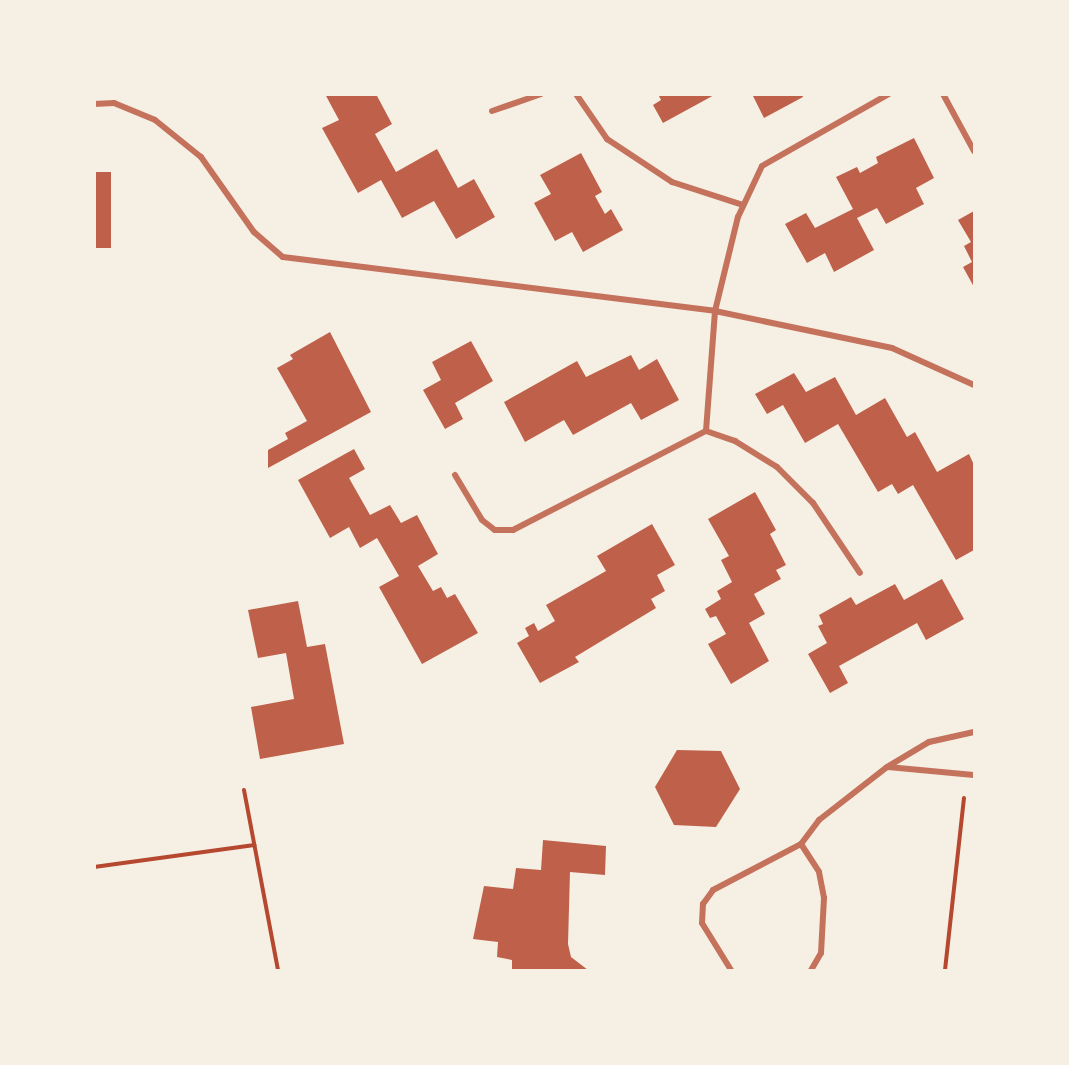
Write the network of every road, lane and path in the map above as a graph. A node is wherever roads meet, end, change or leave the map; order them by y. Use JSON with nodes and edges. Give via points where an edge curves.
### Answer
{"nodes":[{"id":1,"x":542,"y":94,"type":"edge"},
{"id":2,"x":576,"y":94,"type":"edge"},
{"id":3,"x":889,"y":94,"type":"edge"},
{"id":4,"x":943,"y":94,"type":"edge"},
{"id":5,"x":94,"y":104,"type":"edge"},
{"id":6,"x":492,"y":111,"type":"dead end"},
{"id":7,"x":975,"y":151,"type":"edge"},
{"id":8,"x":743,"y":206,"type":"junction"},
{"id":9,"x":715,"y":311,"type":"junction"},
{"id":10,"x":975,"y":385,"type":"edge"},
{"id":11,"x":706,"y":431,"type":"junction"},
{"id":12,"x":455,"y":475,"type":"dead end"},
{"id":13,"x":860,"y":573,"type":"dead end"},
{"id":14,"x":975,"y":732,"type":"edge"},
{"id":15,"x":887,"y":767,"type":"junction"},
{"id":16,"x":971,"y":775,"type":"edge"},
{"id":17,"x":244,"y":790,"type":"dead end"},
{"id":18,"x":801,"y":844,"type":"junction"},
{"id":19,"x":255,"y":845,"type":"junction"},
{"id":20,"x":94,"y":867,"type":"edge"},
{"id":21,"x":278,"y":970,"type":"edge"},
{"id":22,"x":732,"y":970,"type":"edge"},
{"id":23,"x":811,"y":970,"type":"edge"},
{"id":24,"x":945,"y":970,"type":"edge"}],
"edges":[{"from":1,"to":6,"type":"street"},
{"from":2,"to":8,"type":"street","via":[[606,139],[672,182]]},
{"from":3,"to":8,"type":"street","via":[[762,166]]},
{"from":4,"to":7,"type":"street"},
{"from":5,"to":9,"type":"street","via":[[114,103],[154,120],[201,157],[254,232],[283,257]]},
{"from":8,"to":9,"type":"street"},
{"from":9,"to":10,"type":"street","via":[[892,348]]},
{"from":9,"to":11,"type":"street"},
{"from":11,"to":12,"type":"street","via":[[513,530],[495,530],[482,520]]},
{"from":11,"to":13,"type":"street","via":[[735,441],[777,467],[813,504]]},
{"from":14,"to":15,"type":"street","via":[[929,742]]},
{"from":15,"to":16,"type":"street"},
{"from":15,"to":18,"type":"street","via":[[819,820]]},
{"from":16,"to":24,"type":"path"},
{"from":17,"to":19,"type":"path"},
{"from":18,"to":22,"type":"street","via":[[713,890],[703,904],[702,923]]},
{"from":18,"to":23,"type":"street","via":[[819,872],[824,898],[821,953]]},
{"from":19,"to":20,"type":"path"},
{"from":19,"to":21,"type":"path"}]}
